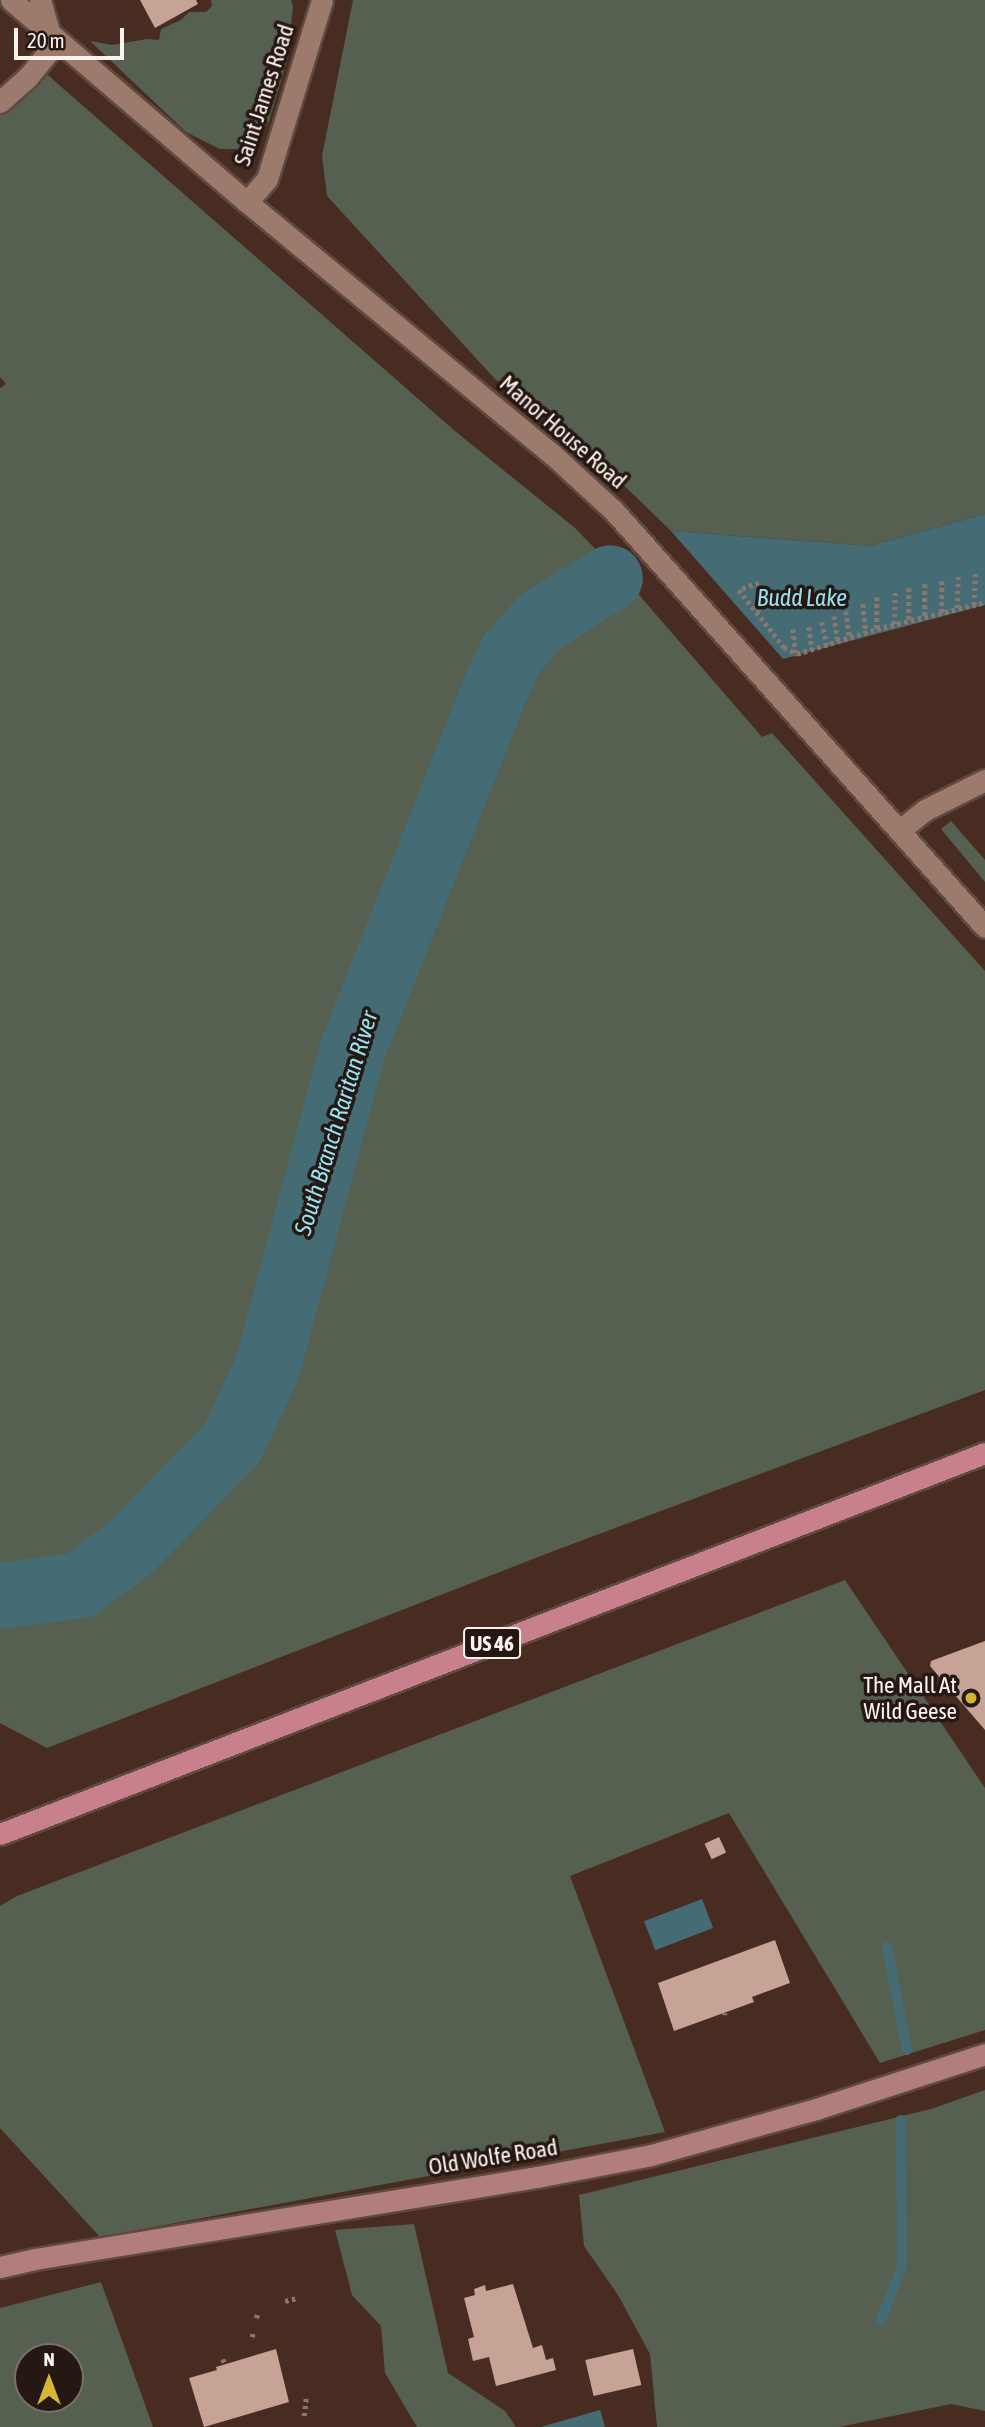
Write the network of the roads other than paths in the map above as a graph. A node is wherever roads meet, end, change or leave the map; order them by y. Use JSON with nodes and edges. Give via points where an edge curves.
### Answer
{"nodes":[{"id":1,"x":11,"y":0,"type":"edge"},
{"id":2,"x":40,"y":0,"type":"edge"},
{"id":3,"x":322,"y":0,"type":"edge"},
{"id":4,"x":53,"y":38,"type":"junction"},
{"id":5,"x":0,"y":102,"type":"edge"},
{"id":6,"x":247,"y":202,"type":"junction"},
{"id":7,"x":985,"y":780,"type":"edge"},
{"id":8,"x":899,"y":831,"type":"junction"},
{"id":9,"x":985,"y":927,"type":"edge"},
{"id":10,"x":985,"y":1453,"type":"edge"},
{"id":11,"x":0,"y":1834,"type":"edge"},
{"id":12,"x":985,"y":2053,"type":"edge"},
{"id":13,"x":0,"y":2267,"type":"edge"}],
"edges":[{"from":1,"to":4,"type":"street","name":"Manor House Road"},
{"from":2,"to":4,"type":"street"},
{"from":3,"to":6,"type":"street","name":"Saint James Road","via":[[267,179]]},
{"from":4,"to":5,"type":"street","via":[[28,77]]},
{"from":4,"to":6,"type":"street","name":"Manor House Road"},
{"from":6,"to":8,"type":"street","name":"Manor House Road","via":[[579,478],[648,545]]},
{"from":7,"to":8,"type":"street","via":[[925,810]]},
{"from":8,"to":9,"type":"street","name":"Manor House Road"},
{"from":10,"to":11,"type":"main road","number":"US 46"},
{"from":12,"to":13,"type":"street","name":"Old Wolfe Road","via":[[816,2109],[651,2154]]}]}
